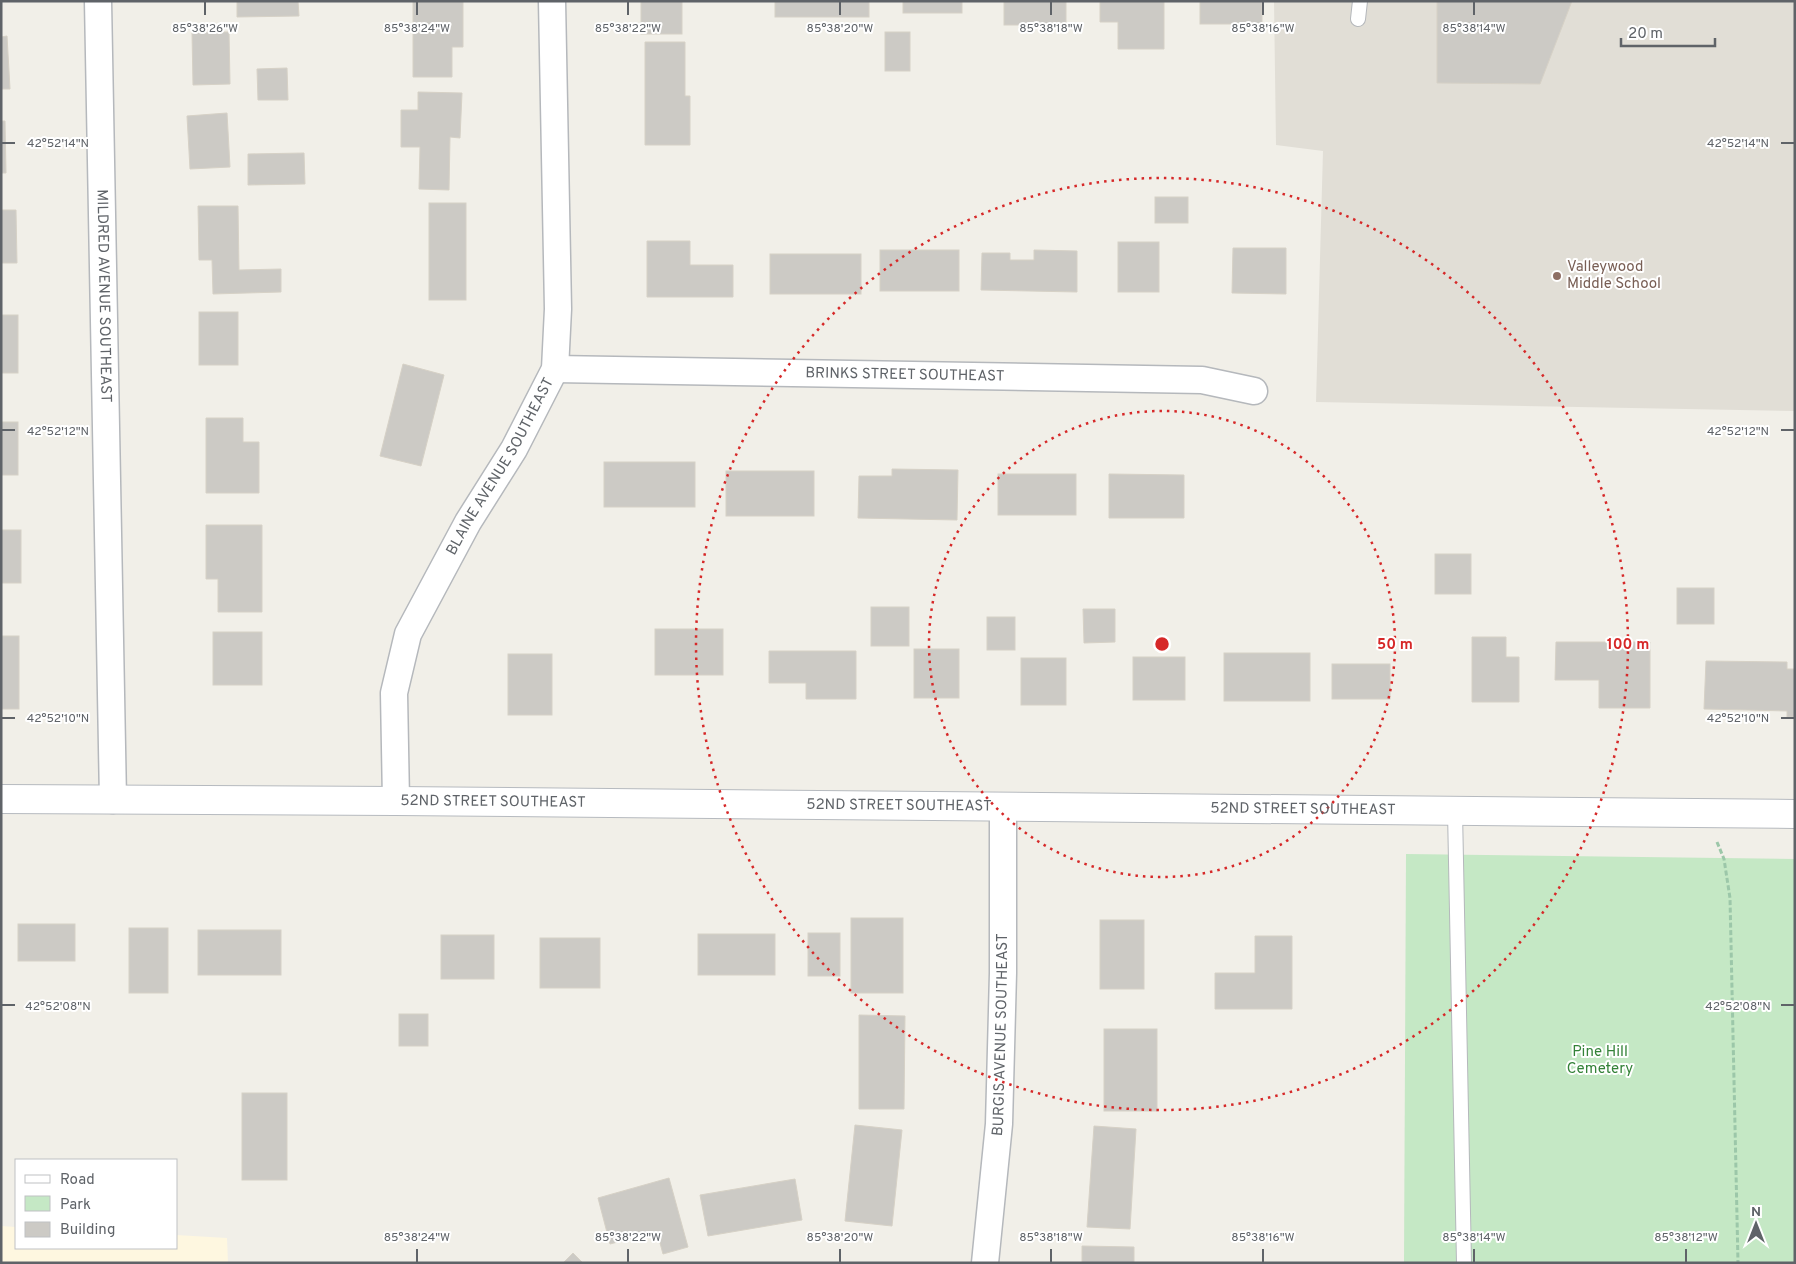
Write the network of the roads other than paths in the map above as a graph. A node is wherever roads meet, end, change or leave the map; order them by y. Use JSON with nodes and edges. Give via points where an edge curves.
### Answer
{"nodes":[{"id":1,"x":98,"y":1,"type":"edge"},
{"id":2,"x":552,"y":1,"type":"edge"},
{"id":3,"x":1360,"y":1,"type":"edge"},
{"id":4,"x":1358,"y":19,"type":"dead end"},
{"id":5,"x":555,"y":369,"type":"junction"},
{"id":6,"x":1254,"y":391,"type":"dead end"},
{"id":7,"x":1,"y":799,"type":"edge"},
{"id":8,"x":113,"y":800,"type":"junction"},
{"id":9,"x":396,"y":801,"type":"junction"},
{"id":10,"x":1003,"y":808,"type":"junction"},
{"id":11,"x":1455,"y":811,"type":"junction"},
{"id":12,"x":1795,"y":814,"type":"edge"},
{"id":13,"x":985,"y":1263,"type":"edge"},
{"id":14,"x":1464,"y":1263,"type":"edge"}],
"edges":[{"from":1,"to":8,"type":"street","name":"MILDRED AVENUE SOUTHEAST"},
{"from":2,"to":5,"type":"street","name":"BLAINE AVENUE SOUTHEAST","via":[[558,309]]},
{"from":3,"to":4,"type":"lane"},
{"from":5,"to":6,"type":"street","name":"BRINKS STREET SOUTHEAST","via":[[1202,380]]},
{"from":5,"to":9,"type":"street","name":"BLAINE AVENUE SOUTHEAST","via":[[514,449],[468,522],[408,634],[394,693]]},
{"from":7,"to":8,"type":"main road","name":"52ND STREET SOUTHEAST"},
{"from":8,"to":9,"type":"main road","name":"52ND STREET SOUTHEAST"},
{"from":9,"to":10,"type":"main road","name":"52ND STREET SOUTHEAST"},
{"from":10,"to":11,"type":"main road","name":"52ND STREET SOUTHEAST"},
{"from":10,"to":13,"type":"street","name":"BURGIS AVENUE SOUTHEAST","via":[[999,1124]]},
{"from":11,"to":12,"type":"main road","name":"52ND STREET SOUTHEAST"},
{"from":11,"to":14,"type":"lane"}]}
